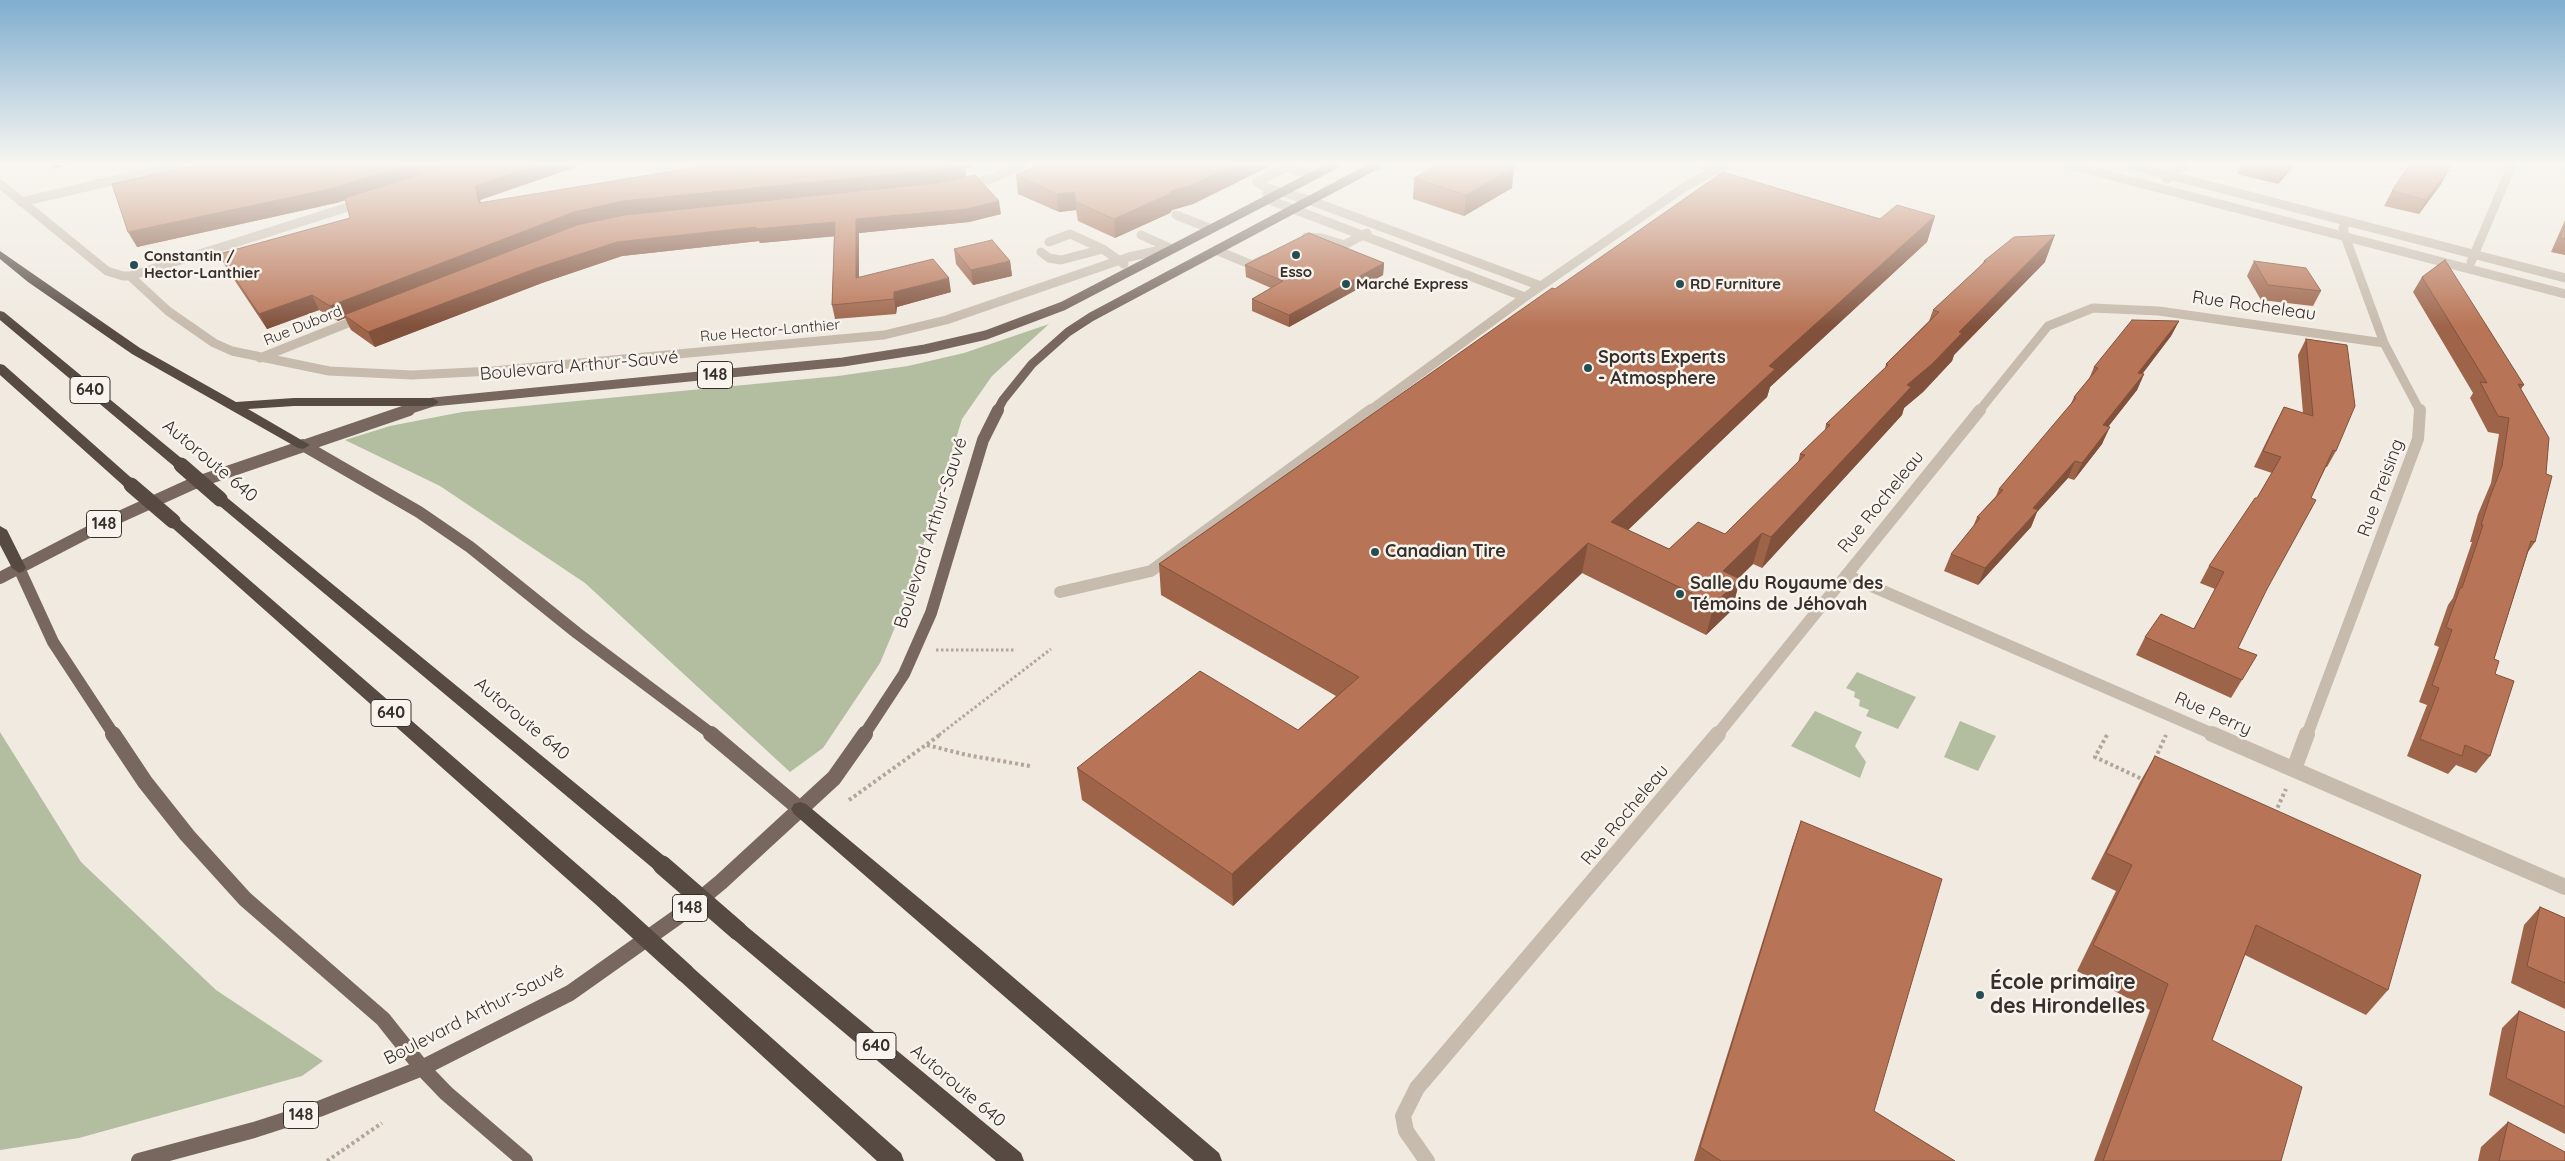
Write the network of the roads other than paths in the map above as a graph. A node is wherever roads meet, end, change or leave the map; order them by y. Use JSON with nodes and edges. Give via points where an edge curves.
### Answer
{"nodes":[{"id":1,"x":42,"y":219,"type":"edge"},
{"id":2,"x":309,"y":219,"type":"edge"},
{"id":3,"x":1187,"y":219,"type":"edge"},
{"id":4,"x":1227,"y":219,"type":"edge"},
{"id":5,"x":1273,"y":219,"type":"edge"},
{"id":6,"x":1319,"y":219,"type":"edge"},
{"id":7,"x":1362,"y":219,"type":"edge"},
{"id":8,"x":1640,"y":219,"type":"edge"},
{"id":9,"x":2281,"y":219,"type":"edge"},
{"id":10,"x":2336,"y":219,"type":"edge"},
{"id":11,"x":2489,"y":219,"type":"edge"},
{"id":12,"x":2347,"y":222,"type":"junction"},
{"id":13,"x":1381,"y":226,"type":"junction"},
{"id":14,"x":1209,"y":228,"type":"junction"},
{"id":15,"x":1141,"y":235,"type":"dead end"},
{"id":16,"x":1363,"y":236,"type":"junction"},
{"id":17,"x":2345,"y":236,"type":"junction"},
{"id":18,"x":1049,"y":242,"type":"dead end"},
{"id":19,"x":1295,"y":242,"type":"edge"},
{"id":20,"x":1170,"y":248,"type":"junction"},
{"id":21,"x":1103,"y":250,"type":"junction"},
{"id":22,"x":1216,"y":250,"type":"junction"},
{"id":23,"x":1041,"y":252,"type":"dead end"},
{"id":24,"x":0,"y":254,"type":"edge"},
{"id":25,"x":2473,"y":255,"type":"junction"},
{"id":26,"x":1269,"y":256,"type":"edge"},
{"id":27,"x":1118,"y":261,"type":"junction"},
{"id":28,"x":1132,"y":269,"type":"junction"},
{"id":29,"x":2469,"y":269,"type":"junction"},
{"id":30,"x":130,"y":276,"type":"junction"},
{"id":31,"x":2565,"y":278,"type":"edge"},
{"id":32,"x":1541,"y":286,"type":"junction"},
{"id":33,"x":2565,"y":294,"type":"edge"},
{"id":34,"x":1525,"y":297,"type":"junction"},
{"id":35,"x":0,"y":314,"type":"edge"},
{"id":36,"x":370,"y":314,"type":"edge"},
{"id":37,"x":2384,"y":343,"type":"junction"},
{"id":38,"x":260,"y":358,"type":"junction"},
{"id":39,"x":0,"y":368,"type":"edge"},
{"id":40,"x":433,"y":402,"type":"junction"},
{"id":41,"x":236,"y":406,"type":"junction"},
{"id":42,"x":303,"y":444,"type":"junction"},
{"id":43,"x":0,"y":530,"type":"edge"},
{"id":44,"x":18,"y":568,"type":"junction"},
{"id":45,"x":1846,"y":575,"type":"junction"},
{"id":46,"x":0,"y":578,"type":"edge"},
{"id":47,"x":1060,"y":592,"type":"dead end"},
{"id":48,"x":2294,"y":769,"type":"junction"},
{"id":49,"x":800,"y":809,"type":"junction"},
{"id":50,"x":2565,"y":887,"type":"edge"},
{"id":51,"x":422,"y":1068,"type":"junction"},
{"id":52,"x":139,"y":1161,"type":"edge"},
{"id":53,"x":525,"y":1161,"type":"edge"},
{"id":54,"x":893,"y":1161,"type":"edge"},
{"id":55,"x":1013,"y":1161,"type":"edge"},
{"id":56,"x":1211,"y":1161,"type":"edge"},
{"id":57,"x":1427,"y":1161,"type":"edge"}],
"edges":[{"from":1,"to":30,"type":"street","via":[[106,271]]},
{"from":2,"to":30,"type":"street"},
{"from":3,"to":14,"type":"street"},
{"from":4,"to":14,"type":"main road","name":"Boulevard Arthur-Sauvé","number":"148"},
{"from":5,"to":22,"type":"main road","name":"Boulevard Arthur-Sauvé","number":"148"},
{"from":6,"to":16,"type":"street"},
{"from":7,"to":13,"type":"street"},
{"from":8,"to":32,"type":"street"},
{"from":9,"to":17,"type":"street"},
{"from":10,"to":12,"type":"street"},
{"from":11,"to":25,"type":"street"},
{"from":12,"to":17,"type":"street","name":"Rue Preising","via":[[2343,228]]},
{"from":12,"to":25,"type":"street"},
{"from":13,"to":16,"type":"street"},
{"from":13,"to":32,"type":"street"},
{"from":14,"to":20,"type":"main road","name":"Boulevard Arthur-Sauvé","number":"148"},
{"from":15,"to":20,"type":"street"},
{"from":16,"to":19,"type":"street","via":[[1344,245],[1315,237]]},
{"from":16,"to":34,"type":"street"},
{"from":17,"to":29,"type":"street"},
{"from":17,"to":37,"type":"street","name":"Rue Preising"},
{"from":18,"to":21,"type":"street","via":[[1070,234]]},
{"from":20,"to":27,"type":"street","name":"Rue Hector-Lanthier"},
{"from":20,"to":28,"type":"main road","name":"Boulevard Arthur-Sauvé","number":"148"},
{"from":21,"to":23,"type":"street","via":[[1061,260],[1049,258]]},
{"from":21,"to":27,"type":"street"},
{"from":22,"to":26,"type":"street","via":[[1252,265]]},
{"from":22,"to":49,"type":"main road","name":"Boulevard Arthur-Sauvé","number":"148","via":[[1080,324],[1016,382],[992,418],[983,440],[931,613],[904,674],[838,772]]},
{"from":24,"to":41,"type":"highway","via":[[32,280],[136,351]]},
{"from":25,"to":29,"type":"street"},
{"from":25,"to":31,"type":"street"},
{"from":27,"to":28,"type":"street"},
{"from":27,"to":38,"type":"street","name":"Rue Hector-Lanthier","via":[[939,322],[864,338],[430,375],[352,374]]},
{"from":28,"to":40,"type":"main road","name":"Boulevard Arthur-Sauvé","number":"148","via":[[1028,321],[925,349],[816,365]]},
{"from":29,"to":33,"type":"street"},
{"from":30,"to":38,"type":"street","name":"Rue Hector-Lanthier","via":[[168,311],[214,343]]},
{"from":32,"to":34,"type":"street"},
{"from":34,"to":47,"type":"street","via":[[1151,571]]},
{"from":35,"to":55,"type":"highway","name":"Autoroute 640","number":"640","bridge":true},
{"from":36,"to":38,"type":"street","name":"Rue Dubord"},
{"from":37,"to":45,"type":"street","name":"Rue Rocheleau","via":[[2122,309],[2093,308],[2060,320],[2048,326]]},
{"from":37,"to":48,"type":"street","name":"Rue Preising","via":[[2420,408],[2418,439]]},
{"from":39,"to":54,"type":"highway","number":"640","bridge":true,"via":[[609,904]]},
{"from":40,"to":41,"type":"highway","via":[[294,402]]},
{"from":40,"to":42,"type":"main road","name":"Boulevard Arthur-Sauvé","number":"148"},
{"from":41,"to":42,"type":"highway"},
{"from":42,"to":44,"type":"main road","name":"Boulevard Arthur-Sauvé","number":"148","via":[[164,496]]},
{"from":42,"to":49,"type":"main road","via":[[419,512],[470,547],[577,633],[702,726]]},
{"from":43,"to":44,"type":"highway"},
{"from":44,"to":46,"type":"main road","name":"Boulevard Arthur-Sauvé","number":"148"},
{"from":44,"to":51,"type":"main road","via":[[52,642],[167,812],[245,899],[383,1020]]},
{"from":45,"to":48,"type":"street","name":"Rue Perry"},
{"from":45,"to":57,"type":"street","name":"Rue Rocheleau","via":[[1724,727],[1417,1088],[1403,1116],[1406,1131]]},
{"from":48,"to":50,"type":"street","name":"Rue Perry"},
{"from":49,"to":51,"type":"main road","name":"Boulevard Arthur-Sauvé","number":"148","via":[[707,894],[610,966],[519,1020]]},
{"from":49,"to":56,"type":"highway"},
{"from":51,"to":52,"type":"main road","name":"Boulevard Arthur-Sauvé","number":"148","via":[[319,1109]]},
{"from":51,"to":53,"type":"main road"}]}
